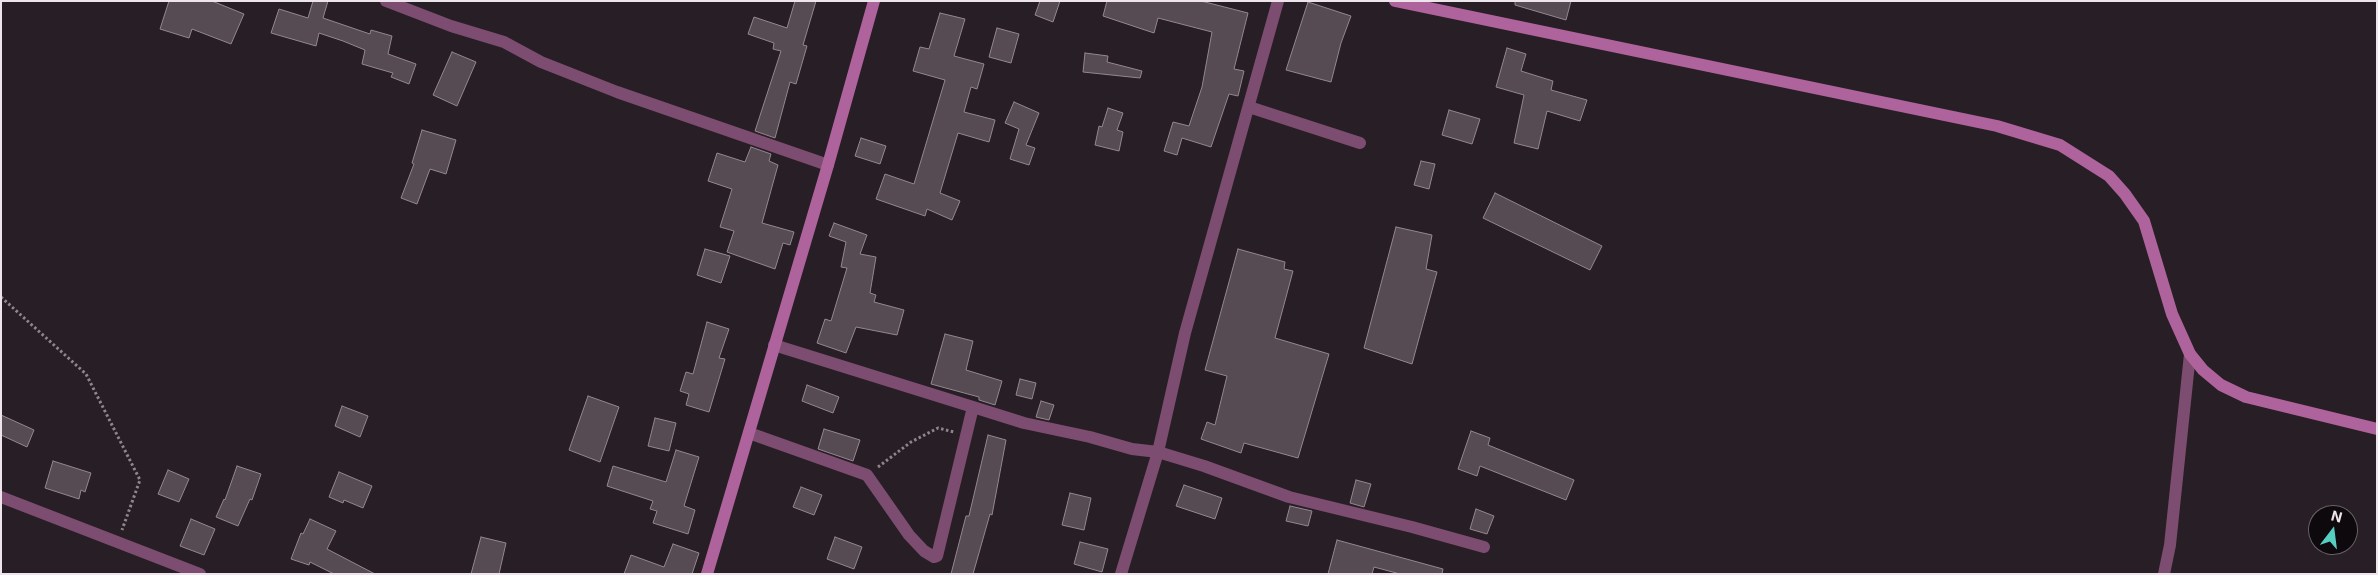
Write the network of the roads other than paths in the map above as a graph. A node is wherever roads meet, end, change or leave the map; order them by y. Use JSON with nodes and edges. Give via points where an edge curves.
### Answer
{"nodes":[{"id":1,"x":386,"y":1,"type":"edge"},
{"id":2,"x":874,"y":1,"type":"edge"},
{"id":3,"x":1278,"y":1,"type":"edge"},
{"id":4,"x":1395,"y":1,"type":"edge"},
{"id":5,"x":1249,"y":107,"type":"junction"},
{"id":6,"x":1360,"y":143,"type":"dead end"},
{"id":7,"x":828,"y":165,"type":"junction"},
{"id":8,"x":774,"y":346,"type":"junction"},
{"id":9,"x":2190,"y":354,"type":"junction"},
{"id":10,"x":973,"y":407,"type":"junction"},
{"id":11,"x":2377,"y":429,"type":"edge"},
{"id":12,"x":748,"y":433,"type":"junction"},
{"id":13,"x":1158,"y":452,"type":"junction"},
{"id":14,"x":1,"y":497,"type":"edge"},
{"id":15,"x":1484,"y":547,"type":"dead end"},
{"id":16,"x":200,"y":574,"type":"edge"},
{"id":17,"x":707,"y":574,"type":"edge"},
{"id":18,"x":1122,"y":574,"type":"edge"},
{"id":19,"x":2164,"y":574,"type":"edge"}],
"edges":[{"from":1,"to":7,"type":"street","via":[[504,42],[541,62],[617,92]]},
{"from":2,"to":7,"type":"street"},
{"from":3,"to":5,"type":"street"},
{"from":4,"to":9,"type":"street","via":[[1997,126],[2060,145],[2109,176],[2144,221],[2172,314]]},
{"from":5,"to":6,"type":"street"},
{"from":5,"to":13,"type":"street","via":[[1185,333]]},
{"from":7,"to":8,"type":"street"},
{"from":8,"to":10,"type":"street"},
{"from":8,"to":12,"type":"street"},
{"from":9,"to":11,"type":"street","via":[[2221,385],[2246,397]]},
{"from":9,"to":19,"type":"street","via":[[2170,545]]},
{"from":10,"to":12,"type":"street","via":[[936,557],[931,557],[910,535],[867,475]]},
{"from":10,"to":13,"type":"street","via":[[1024,423],[1090,436],[1132,449]]},
{"from":12,"to":17,"type":"street"},
{"from":13,"to":15,"type":"street","via":[[1290,497]]},
{"from":13,"to":18,"type":"street"},
{"from":14,"to":16,"type":"street"}]}
